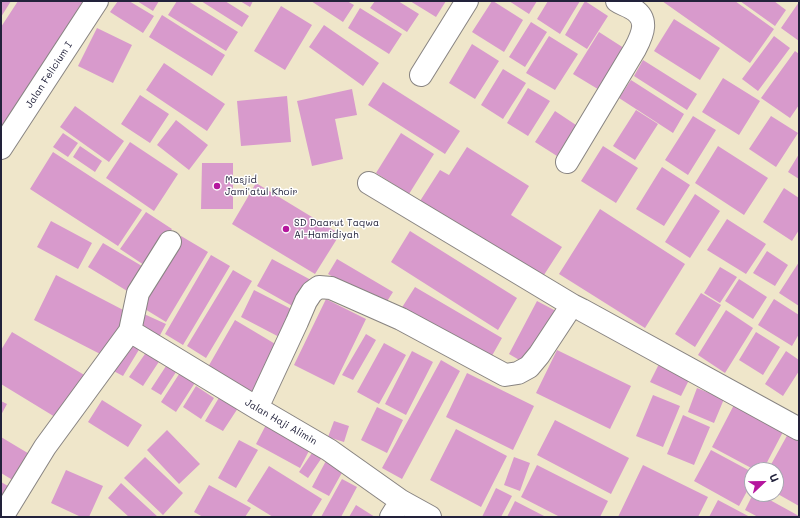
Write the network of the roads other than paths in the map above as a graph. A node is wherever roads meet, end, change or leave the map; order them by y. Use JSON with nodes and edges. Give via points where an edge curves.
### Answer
{"nodes":[{"id":1,"x":97,"y":1,"type":"edge"},
{"id":2,"x":467,"y":1,"type":"edge"},
{"id":3,"x":617,"y":1,"type":"edge"},
{"id":4,"x":421,"y":75,"type":"dead end"},
{"id":5,"x":1,"y":148,"type":"edge"},
{"id":6,"x":567,"y":162,"type":"dead end"},
{"id":7,"x":369,"y":183,"type":"dead end"},
{"id":8,"x":170,"y":242,"type":"dead end"},
{"id":9,"x":572,"y":305,"type":"junction"},
{"id":10,"x":130,"y":331,"type":"junction"},
{"id":11,"x":257,"y":408,"type":"junction"},
{"id":12,"x":799,"y":429,"type":"edge"},
{"id":13,"x":396,"y":509,"type":"edge"},
{"id":14,"x":2,"y":517,"type":"edge"},
{"id":15,"x":430,"y":517,"type":"edge"}],
"edges":[{"from":1,"to":5,"type":"street","name":"Jalan Felicium I"},
{"from":2,"to":4,"type":"street"},
{"from":3,"to":6,"type":"street","via":[[639,14],[643,25],[641,37]]},
{"from":7,"to":9,"type":"street"},
{"from":8,"to":10,"type":"street","via":[[138,292]]},
{"from":9,"to":11,"type":"street","via":[[529,367],[518,373],[505,375],[401,319],[331,288],[319,287],[306,301]]},
{"from":9,"to":12,"type":"street"},
{"from":10,"to":11,"type":"street","name":"Jalan Haji Alimin"},
{"from":10,"to":14,"type":"street","via":[[44,448]]},
{"from":11,"to":13,"type":"street","name":"Jalan Haji Alimin","via":[[329,450]]},
{"from":13,"to":15,"type":"street","name":"Jalan Haji Alimin"}]}
